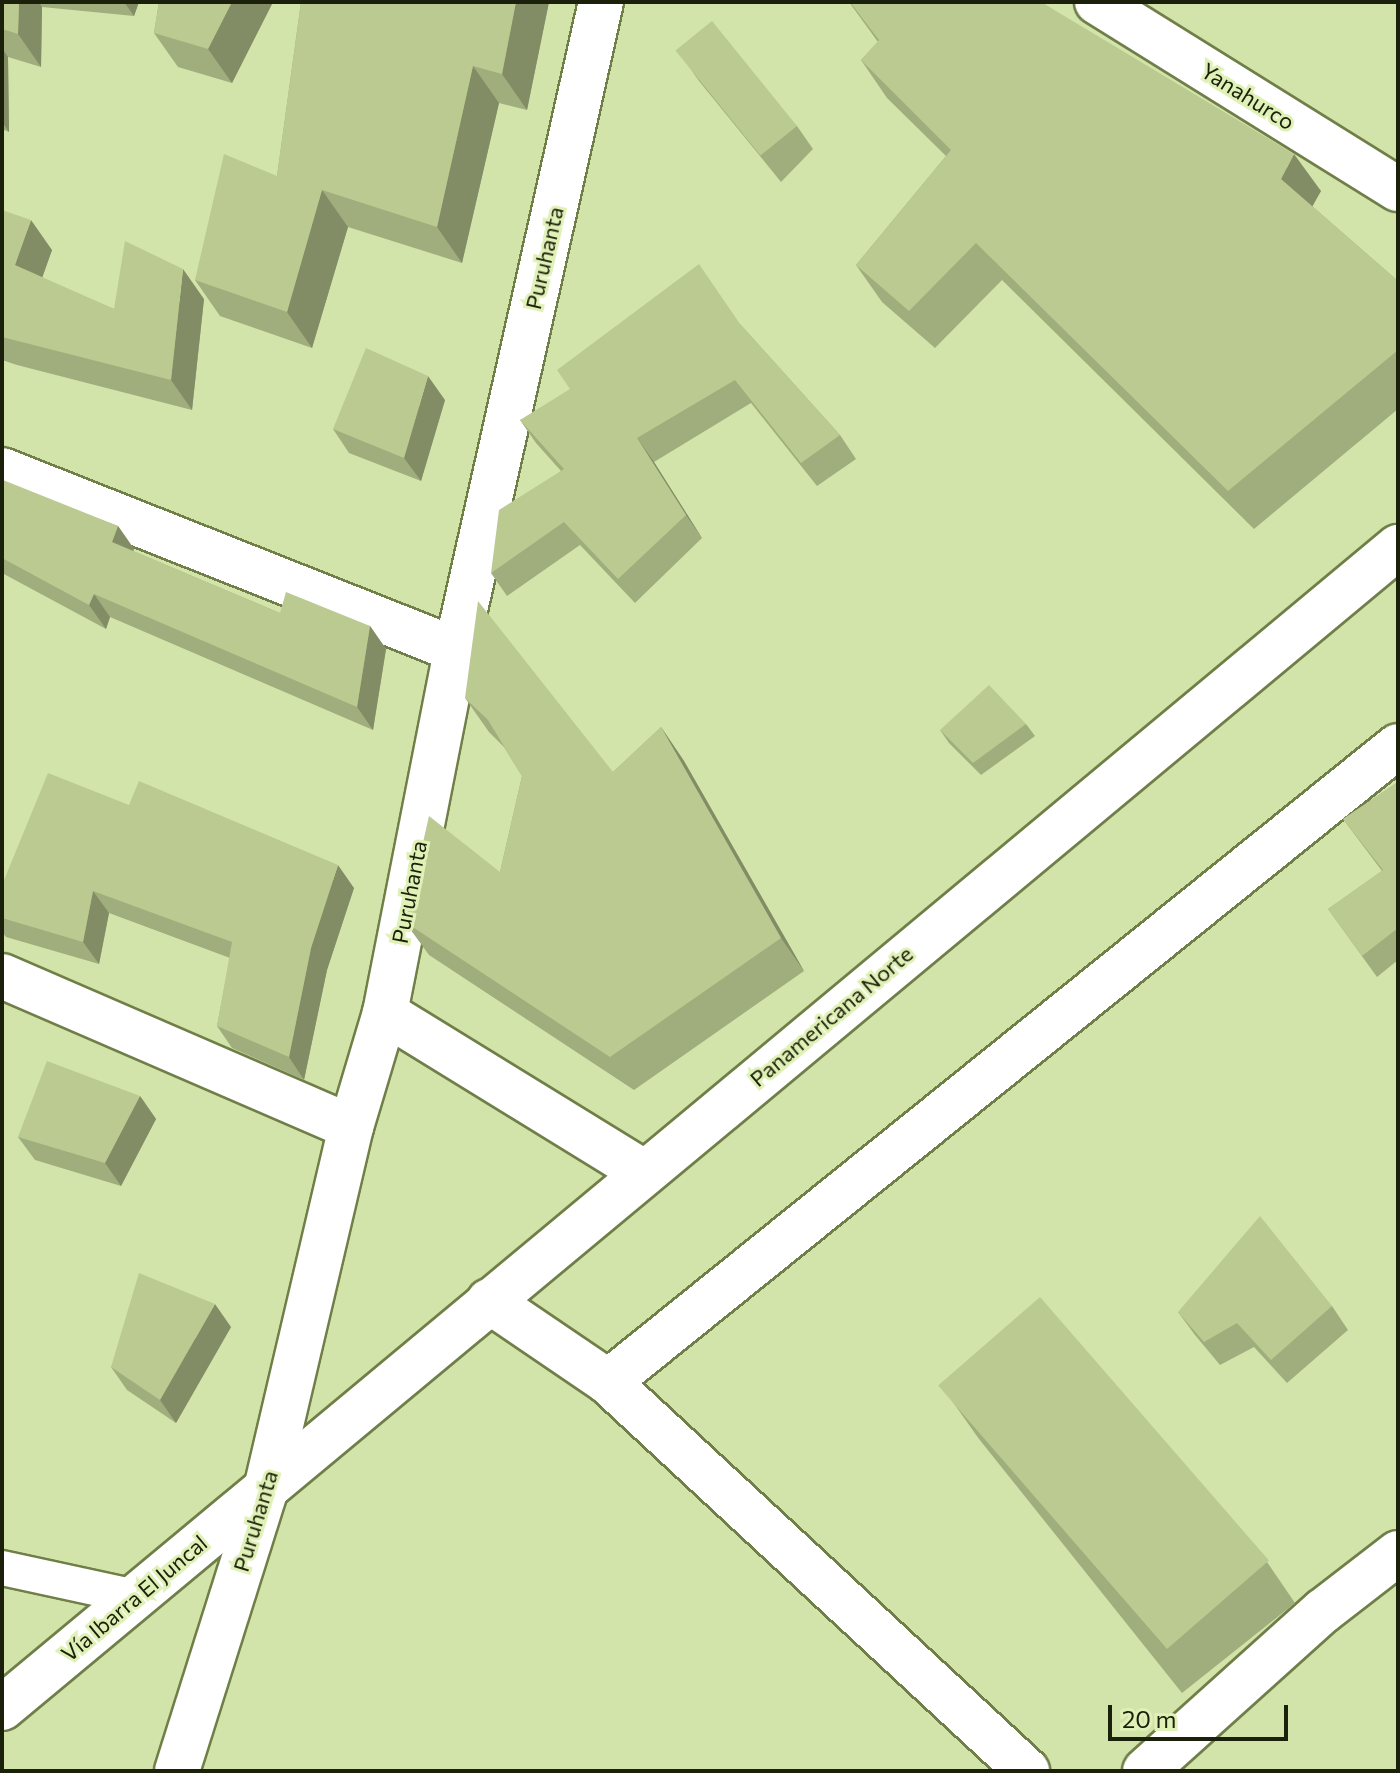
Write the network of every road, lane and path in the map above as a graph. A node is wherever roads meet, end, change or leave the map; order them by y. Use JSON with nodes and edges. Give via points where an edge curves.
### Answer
{"nodes":[{"id":1,"x":601,"y":2,"type":"edge"},
{"id":2,"x":1097,"y":2,"type":"edge"},
{"id":3,"x":1398,"y":189,"type":"edge"},
{"id":4,"x":2,"y":470,"type":"edge"},
{"id":5,"x":1398,"y":547,"type":"edge"},
{"id":6,"x":456,"y":650,"type":"junction"},
{"id":7,"x":1398,"y":746,"type":"edge"},
{"id":8,"x":2,"y":976,"type":"edge"},
{"id":9,"x":385,"y":1013,"type":"junction"},
{"id":10,"x":351,"y":1127,"type":"junction"},
{"id":11,"x":642,"y":1171,"type":"junction"},
{"id":12,"x":489,"y":1301,"type":"junction"},
{"id":13,"x":608,"y":1382,"type":"junction"},
{"id":14,"x":266,"y":1489,"type":"junction"},
{"id":15,"x":1398,"y":1553,"type":"edge"},
{"id":16,"x":2,"y":1568,"type":"edge"},
{"id":17,"x":136,"y":1597,"type":"junction"},
{"id":18,"x":2,"y":1708,"type":"edge"},
{"id":19,"x":177,"y":1771,"type":"edge"},
{"id":20,"x":1027,"y":1771,"type":"edge"},
{"id":21,"x":1145,"y":1771,"type":"edge"}],
"edges":[{"from":1,"to":6,"type":"main road","name":"Puruhanta"},
{"from":2,"to":3,"type":"main road","name":"Yanahurco"},
{"from":4,"to":6,"type":"main road"},
{"from":5,"to":11,"type":"main road","name":"Panamericana Norte"},
{"from":6,"to":9,"type":"main road","name":"Puruhanta"},
{"from":7,"to":13,"type":"main road"},
{"from":8,"to":10,"type":"main road"},
{"from":9,"to":10,"type":"main road","name":"Puruhanta"},
{"from":9,"to":11,"type":"main road"},
{"from":10,"to":14,"type":"main road","name":"Puruhanta"},
{"from":11,"to":12,"type":"main road","name":"Panamericana Norte"},
{"from":12,"to":13,"type":"main road"},
{"from":12,"to":14,"type":"main road","name":"Panamericana Norte"},
{"from":13,"to":20,"type":"main road"},
{"from":14,"to":17,"type":"main road","name":"Vía Ibarra El Juncal"},
{"from":14,"to":19,"type":"main road","name":"Puruhanta"},
{"from":15,"to":21,"type":"main road","via":[[1323,1611]]},
{"from":16,"to":17,"type":"lane"},
{"from":17,"to":18,"type":"main road","name":"Vía Ibarra El Juncal"}]}
